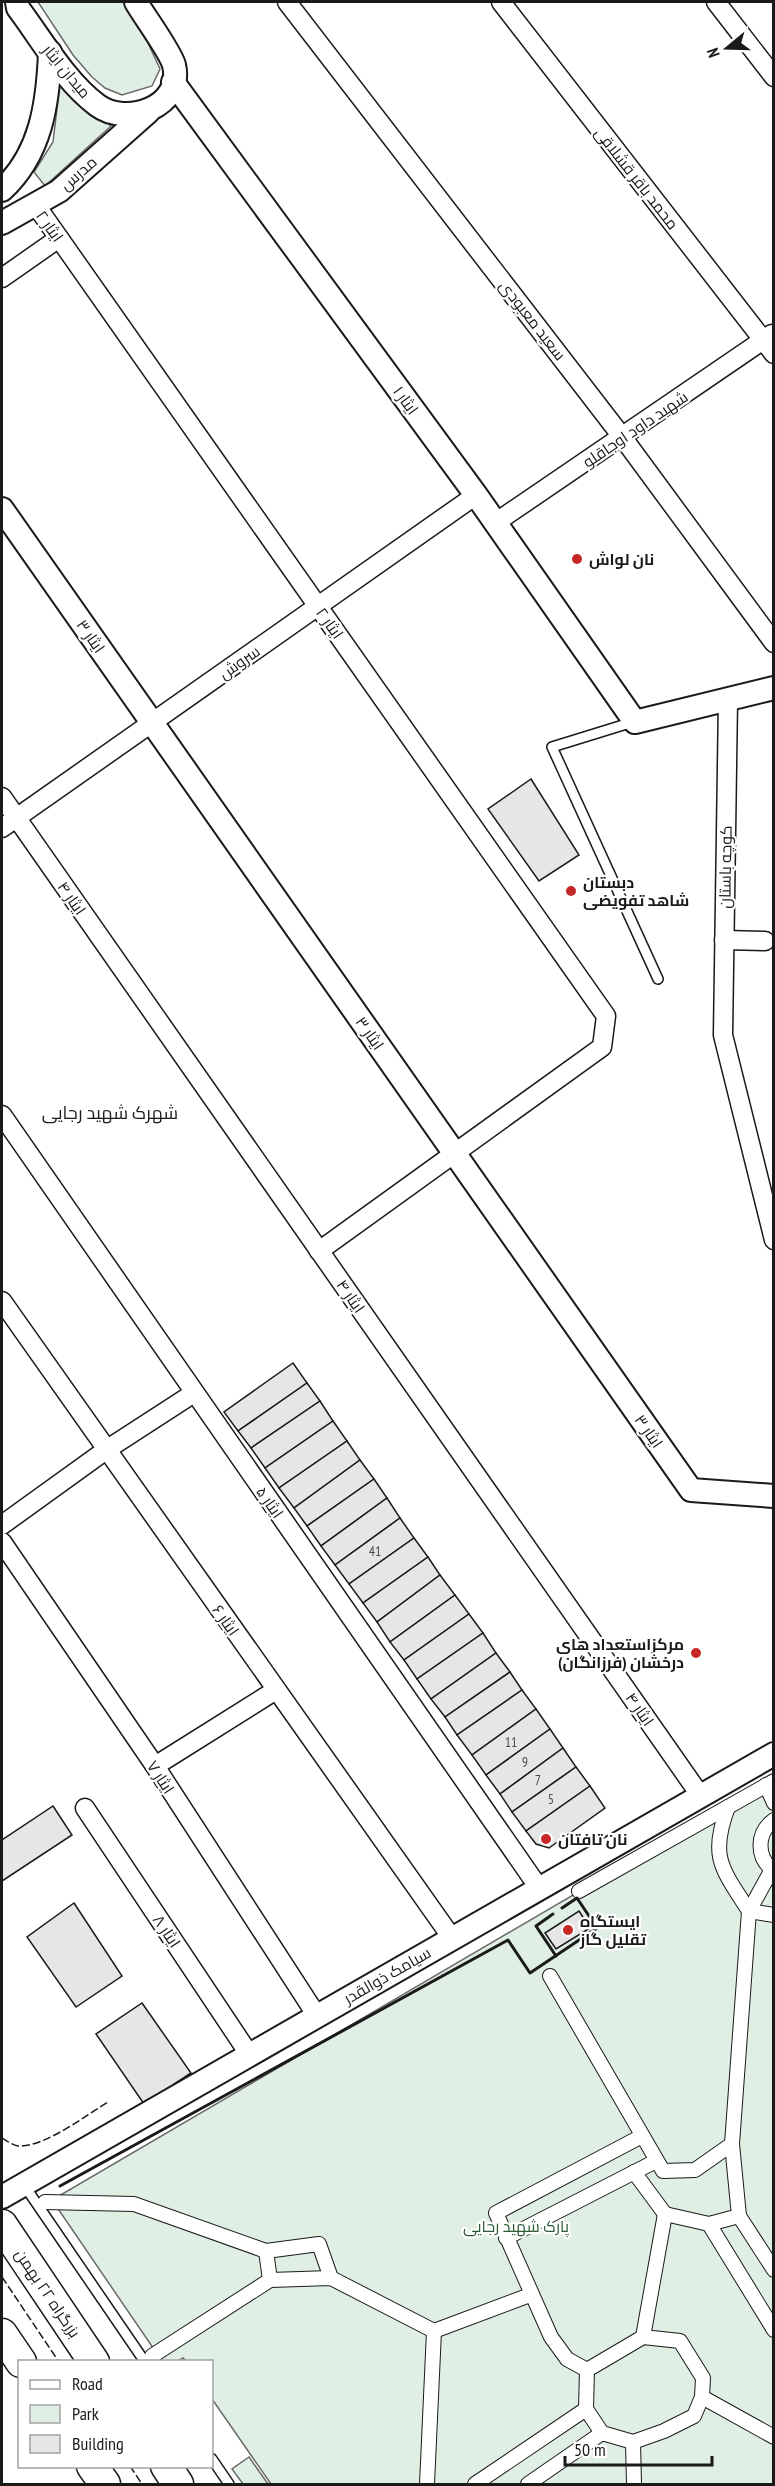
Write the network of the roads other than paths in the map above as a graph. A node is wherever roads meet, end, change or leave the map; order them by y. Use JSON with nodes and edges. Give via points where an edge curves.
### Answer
{"nodes":[{"id":1,"x":136,"y":2,"type":"edge"},
{"id":2,"x":287,"y":2,"type":"edge"},
{"id":3,"x":501,"y":2,"type":"edge"},
{"id":4,"x":716,"y":2,"type":"edge"},
{"id":5,"x":16,"y":4,"type":"edge"},
{"id":6,"x":50,"y":52,"type":"junction"},
{"id":7,"x":774,"y":77,"type":"edge"},
{"id":8,"x":173,"y":82,"type":"junction"},
{"id":9,"x":148,"y":112,"type":"junction"},
{"id":10,"x":2,"y":190,"type":"edge"},
{"id":11,"x":35,"y":204,"type":"junction"},
{"id":12,"x":2,"y":224,"type":"edge"},
{"id":13,"x":59,"y":238,"type":"junction"},
{"id":14,"x":2,"y":278,"type":"edge"},
{"id":15,"x":770,"y":342,"type":"edge"},
{"id":16,"x":623,"y":438,"type":"junction"},
{"id":17,"x":476,"y":495,"type":"junction"},
{"id":18,"x":2,"y":509,"type":"edge"},
{"id":19,"x":495,"y":523,"type":"junction"},
{"id":20,"x":317,"y":606,"type":"junction"},
{"id":21,"x":774,"y":643,"type":"edge"},
{"id":22,"x":774,"y":688,"type":"edge"},
{"id":23,"x":728,"y":699,"type":"junction"},
{"id":24,"x":635,"y":722,"type":"junction"},
{"id":25,"x":152,"y":723,"type":"junction"},
{"id":26,"x":2,"y":797,"type":"edge"},
{"id":27,"x":9,"y":823,"type":"edge"},
{"id":28,"x":724,"y":940,"type":"junction"},
{"id":29,"x":765,"y":940,"type":"dead end"},
{"id":30,"x":658,"y":980,"type":"dead end"},
{"id":31,"x":2,"y":1115,"type":"edge"},
{"id":32,"x":454,"y":1154,"type":"junction"},
{"id":33,"x":774,"y":1240,"type":"edge"},
{"id":34,"x":319,"y":1251,"type":"junction"},
{"id":35,"x":2,"y":1301,"type":"edge"},
{"id":36,"x":194,"y":1393,"type":"junction"},
{"id":37,"x":106,"y":1450,"type":"junction"},
{"id":38,"x":774,"y":1496,"type":"edge"},
{"id":39,"x":2,"y":1524,"type":"edge"},
{"id":40,"x":2,"y":1542,"type":"edge"},
{"id":41,"x":276,"y":1690,"type":"junction"},
{"id":42,"x":774,"y":1754,"type":"edge"},
{"id":43,"x":155,"y":1767,"type":"junction"},
{"id":44,"x":770,"y":1783,"type":"edge"},
{"id":45,"x":700,"y":1795,"type":"junction"},
{"id":46,"x":774,"y":1803,"type":"edge"},
{"id":47,"x":728,"y":1807,"type":"junction"},
{"id":48,"x":85,"y":1808,"type":"dead end"},
{"id":49,"x":774,"y":1820,"type":"edge"},
{"id":50,"x":772,"y":1871,"type":"edge"},
{"id":51,"x":539,"y":1888,"type":"junction"},
{"id":52,"x":579,"y":1891,"type":"dead end"},
{"id":53,"x":749,"y":1911,"type":"junction"},
{"id":54,"x":774,"y":1915,"type":"edge"},
{"id":55,"x":452,"y":1938,"type":"junction"},
{"id":56,"x":550,"y":1976,"type":"dead end"},
{"id":57,"x":317,"y":2016,"type":"junction"},
{"id":58,"x":249,"y":2054,"type":"junction"},
{"id":59,"x":642,"y":2136,"type":"junction"},
{"id":60,"x":732,"y":2144,"type":"junction"},
{"id":61,"x":656,"y":2161,"type":"junction"},
{"id":62,"x":634,"y":2172,"type":"junction"},
{"id":63,"x":24,"y":2184,"type":"junction"},
{"id":64,"x":2,"y":2197,"type":"edge"},
{"id":65,"x":45,"y":2202,"type":"dead end"},
{"id":66,"x":665,"y":2214,"type":"junction"},
{"id":67,"x":739,"y":2217,"type":"junction"},
{"id":68,"x":709,"y":2224,"type":"junction"},
{"id":69,"x":2,"y":2225,"type":"edge"},
{"id":70,"x":506,"y":2238,"type":"junction"},
{"id":71,"x":767,"y":2248,"type":"edge"},
{"id":72,"x":266,"y":2251,"type":"junction"},
{"id":73,"x":774,"y":2270,"type":"edge"},
{"id":74,"x":331,"y":2277,"type":"junction"},
{"id":75,"x":270,"y":2280,"type":"junction"},
{"id":76,"x":530,"y":2295,"type":"junction"},
{"id":77,"x":774,"y":2330,"type":"edge"},
{"id":78,"x":434,"y":2331,"type":"junction"},
{"id":79,"x":2,"y":2334,"type":"edge"},
{"id":80,"x":643,"y":2337,"type":"junction"},
{"id":81,"x":148,"y":2359,"type":"edge"},
{"id":82,"x":20,"y":2360,"type":"edge"},
{"id":83,"x":93,"y":2360,"type":"edge"},
{"id":84,"x":587,"y":2370,"type":"junction"},
{"id":85,"x":702,"y":2397,"type":"junction"},
{"id":86,"x":586,"y":2409,"type":"junction"},
{"id":87,"x":602,"y":2433,"type":"junction"},
{"id":88,"x":774,"y":2437,"type":"edge"},
{"id":89,"x":633,"y":2442,"type":"junction"},
{"id":90,"x":213,"y":2460,"type":"edge"},
{"id":91,"x":94,"y":2468,"type":"edge"},
{"id":92,"x":166,"y":2468,"type":"edge"},
{"id":93,"x":105,"y":2484,"type":"edge"},
{"id":94,"x":178,"y":2484,"type":"edge"},
{"id":95,"x":229,"y":2484,"type":"edge"},
{"id":96,"x":427,"y":2484,"type":"edge"},
{"id":97,"x":475,"y":2484,"type":"edge"},
{"id":98,"x":528,"y":2484,"type":"edge"},
{"id":99,"x":634,"y":2484,"type":"edge"}],
"edges":[{"from":1,"to":8,"type":"street","via":[[174,65]]},
{"from":2,"to":16,"type":"street","name":"سعید معبودی"},
{"from":3,"to":15,"type":"street","name":"محمد باقر قشلاقی"},
{"from":4,"to":7,"type":"street"},
{"from":5,"to":6,"type":"street","name":"میدان ایثار"},
{"from":6,"to":9,"type":"street","name":"میدان ایثار","via":[[97,105],[127,115]]},
{"from":6,"to":10,"type":"street","via":[[49,87],[33,151]]},
{"from":8,"to":9,"type":"street","via":[[168,96]]},
{"from":8,"to":17,"type":"street","name":"ایثار ۱"},
{"from":9,"to":11,"type":"street","name":"مدرس","via":[[59,190]]},
{"from":11,"to":12,"type":"street","name":"مدرس"},
{"from":11,"to":13,"type":"street","name":"ایثار ۲"},
{"from":13,"to":14,"type":"street"},
{"from":13,"to":20,"type":"street","name":"ایثار ۲"},
{"from":15,"to":16,"type":"street","name":"شهید داود اوجاقلو"},
{"from":16,"to":19,"type":"street","name":"شهید داود اوجاقلو"},
{"from":16,"to":21,"type":"street","name":"سعید معبودی"},
{"from":17,"to":19,"type":"street","name":"ایثار ۱"},
{"from":17,"to":20,"type":"street","name":"سروش"},
{"from":18,"to":25,"type":"street","name":"ایثار ۳"},
{"from":19,"to":24,"type":"street","name":"ایثار ۱"},
{"from":20,"to":25,"type":"street","name":"سروش"},
{"from":20,"to":32,"type":"street","name":"ایثار ۲","via":[[606,1016],[602,1047]]},
{"from":22,"to":23,"type":"street"},
{"from":23,"to":24,"type":"street"},
{"from":23,"to":28,"type":"street","name":"کوچه باستان"},
{"from":24,"to":30,"type":"lane","via":[[552,747]]},
{"from":25,"to":27,"type":"street","name":"سروش"},
{"from":25,"to":32,"type":"street","name":"ایثار ۳"},
{"from":26,"to":27,"type":"street","name":"ایثار ۴"},
{"from":27,"to":34,"type":"street","name":"ایثار ۴"},
{"from":28,"to":29,"type":"street"},
{"from":28,"to":33,"type":"street","name":"کوچه باستان","via":[[723,1035]]},
{"from":31,"to":36,"type":"street","name":"ایثار ۵"},
{"from":32,"to":34,"type":"street"},
{"from":32,"to":38,"type":"street","name":"ایثار ۳","via":[[691,1490]]},
{"from":34,"to":45,"type":"street","name":"ایثار ۴"},
{"from":35,"to":37,"type":"street","name":"ایثار ۶"},
{"from":36,"to":37,"type":"street"},
{"from":36,"to":51,"type":"street","name":"ایثار ۵"},
{"from":37,"to":39,"type":"street"},
{"from":37,"to":41,"type":"street","name":"ایثار ۶"},
{"from":40,"to":43,"type":"street","name":"ایثار ۷"},
{"from":41,"to":43,"type":"street"},
{"from":41,"to":55,"type":"street","name":"ایثار ۶"},
{"from":42,"to":45,"type":"street","name":"سیامک ذوالقدر"},
{"from":43,"to":57,"type":"street","name":"ایثار ۷"},
{"from":44,"to":46,"type":"street"},
{"from":44,"to":47,"type":"street"},
{"from":45,"to":51,"type":"street","name":"سیامک ذوالقدر"},
{"from":47,"to":52,"type":"street"},
{"from":47,"to":53,"type":"street","via":[[718,1832],[720,1862]]},
{"from":48,"to":58,"type":"street","name":"ایثار ۸"},
{"from":49,"to":50,"type":"street","via":[[759,1839],[765,1863]]},
{"from":50,"to":53,"type":"street"},
{"from":51,"to":55,"type":"street","name":"سیامک ذوالقدر"},
{"from":53,"to":54,"type":"street"},
{"from":53,"to":60,"type":"street"},
{"from":55,"to":57,"type":"street","name":"سیامک ذوالقدر"},
{"from":56,"to":59,"type":"street"},
{"from":57,"to":58,"type":"street","name":"سیامک ذوالقدر"},
{"from":58,"to":63,"type":"street","name":"سیامک ذوالقدر"},
{"from":59,"to":61,"type":"street"},
{"from":59,"to":70,"type":"street","via":[[496,2213]]},
{"from":60,"to":61,"type":"street","via":[[695,2170],[663,2171]]},
{"from":60,"to":67,"type":"street"},
{"from":61,"to":62,"type":"street"},
{"from":62,"to":66,"type":"street"},
{"from":62,"to":70,"type":"street"},
{"from":63,"to":64,"type":"street","name":"سیامک ذوالقدر"},
{"from":63,"to":81,"type":"lane"},
{"from":65,"to":72,"type":"street","via":[[134,2204]]},
{"from":66,"to":68,"type":"street"},
{"from":66,"to":80,"type":"street"},
{"from":67,"to":68,"type":"street"},
{"from":67,"to":71,"type":"street"},
{"from":68,"to":77,"type":"street"},
{"from":69,"to":83,"type":"highway","name":"بزرگراه ۲۲ بهمن"},
{"from":70,"to":76,"type":"street"},
{"from":71,"to":73,"type":"street"},
{"from":72,"to":74,"type":"street","via":[[319,2244]]},
{"from":72,"to":75,"type":"street"},
{"from":74,"to":75,"type":"street"},
{"from":74,"to":78,"type":"street"},
{"from":75,"to":81,"type":"street"},
{"from":76,"to":78,"type":"street"},
{"from":76,"to":84,"type":"street","via":[[567,2359]]},
{"from":78,"to":96,"type":"street"},
{"from":79,"to":82,"type":"highway"},
{"from":80,"to":84,"type":"street"},
{"from":80,"to":85,"type":"street","via":[[680,2341],[703,2378]]},
{"from":84,"to":86,"type":"street"},
{"from":85,"to":88,"type":"street"},
{"from":85,"to":89,"type":"street","via":[[694,2416]]},
{"from":86,"to":87,"type":"street"},
{"from":86,"to":97,"type":"street"},
{"from":87,"to":89,"type":"street"},
{"from":87,"to":98,"type":"street"},
{"from":89,"to":99,"type":"street"},
{"from":90,"to":95,"type":"lane"},
{"from":91,"to":93,"type":"highway"},
{"from":92,"to":94,"type":"highway"}]}
